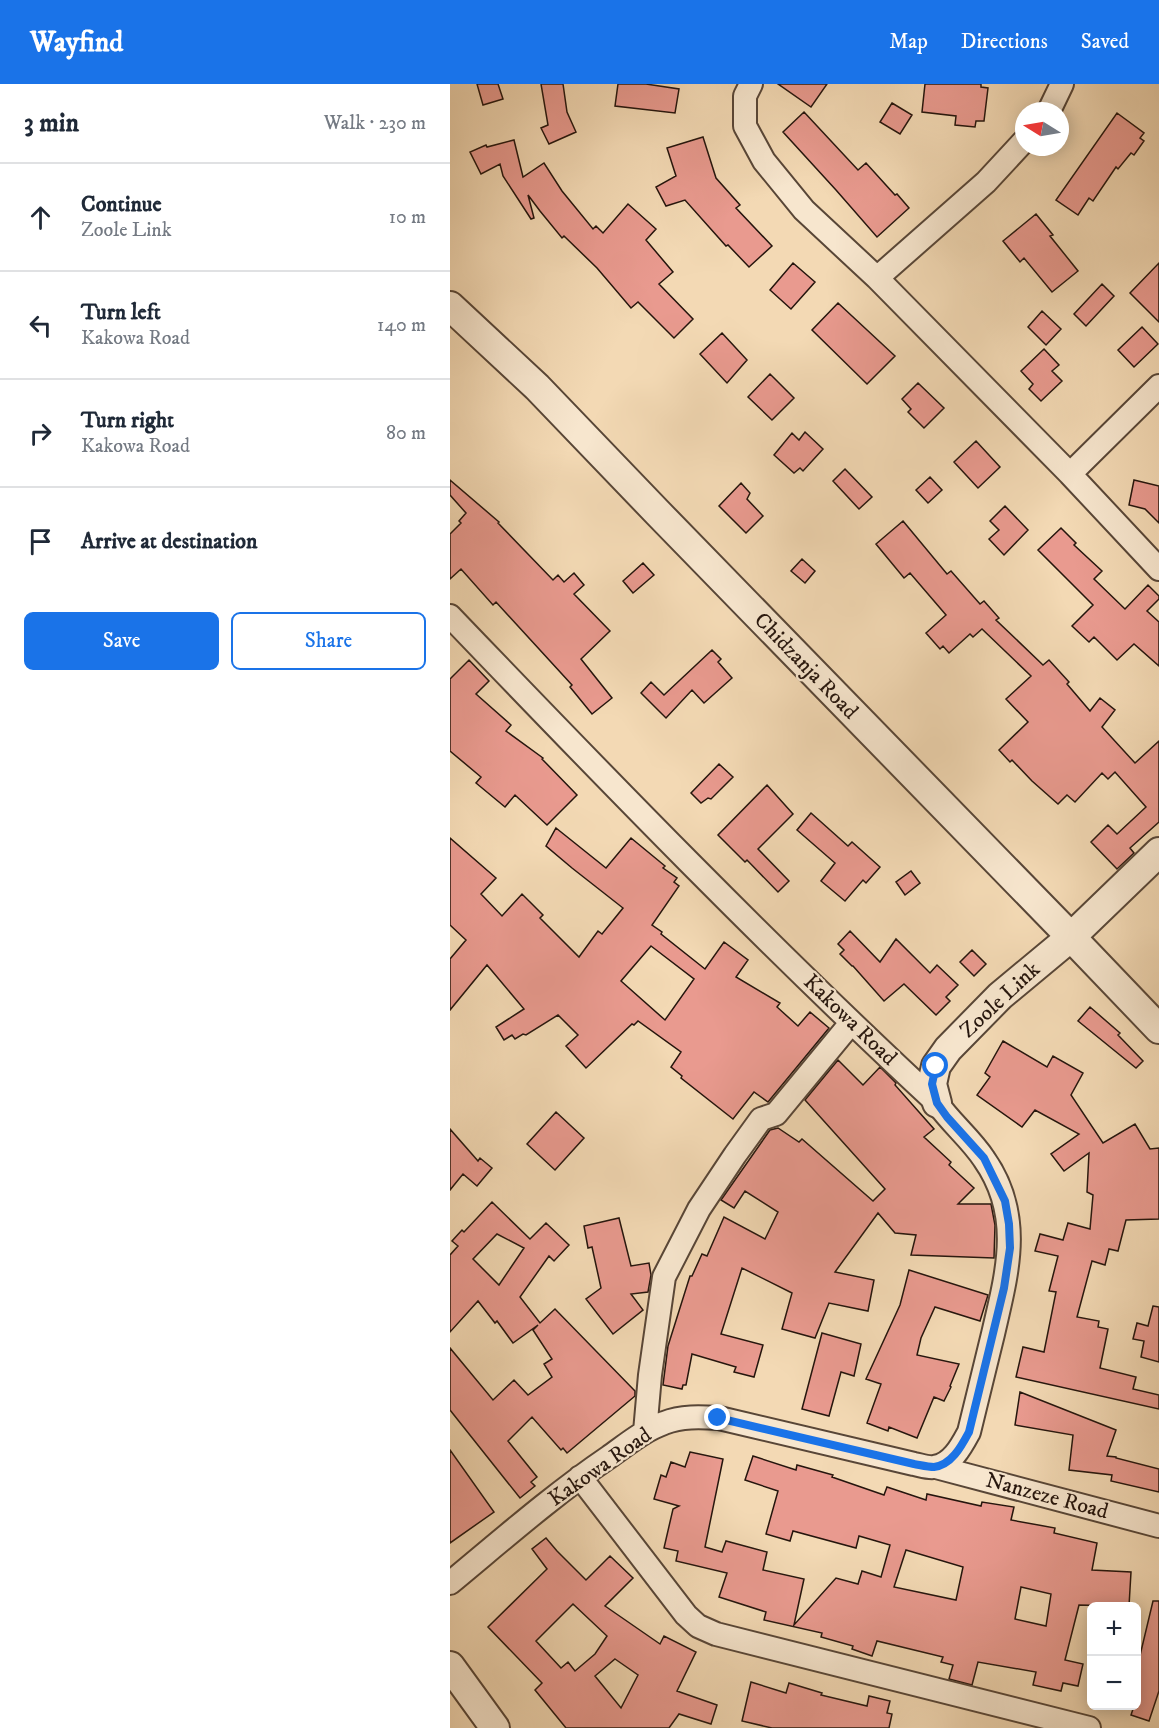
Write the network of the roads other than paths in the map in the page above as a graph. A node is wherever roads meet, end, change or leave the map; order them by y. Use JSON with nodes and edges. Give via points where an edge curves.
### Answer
{"nodes":[{"id":1,"x":751,"y":84,"type":"edge"},
{"id":2,"x":1062,"y":84,"type":"edge"},
{"id":3,"x":1053,"y":102,"type":"edge"},
{"id":4,"x":1015,"y":151,"type":"edge"},
{"id":5,"x":877,"y":278,"type":"junction"},
{"id":6,"x":450,"y":306,"type":"edge"},
{"id":7,"x":1159,"y":386,"type":"edge"},
{"id":8,"x":1070,"y":474,"type":"junction"},
{"id":9,"x":1159,"y":569,"type":"edge"},
{"id":10,"x":450,"y":616,"type":"edge"},
{"id":11,"x":1159,"y":852,"type":"edge"},
{"id":12,"x":1071,"y":937,"type":"junction"},
{"id":13,"x":851,"y":1023,"type":"junction"},
{"id":14,"x":1159,"y":1029,"type":"edge"},
{"id":15,"x":937,"y":1103,"type":"junction"},
{"id":16,"x":645,"y":1432,"type":"junction"},
{"id":17,"x":936,"y":1467,"type":"junction"},
{"id":18,"x":580,"y":1477,"type":"junction"},
{"id":19,"x":1159,"y":1526,"type":"edge"},
{"id":20,"x":450,"y":1583,"type":"edge"},
{"id":21,"x":450,"y":1666,"type":"edge"},
{"id":22,"x":495,"y":1728,"type":"edge"},
{"id":23,"x":1089,"y":1728,"type":"edge"}],
"edges":[{"from":1,"to":5,"type":"street","via":[[745,96],[745,126],[764,161],[804,210]]},
{"from":2,"to":3,"type":"street"},
{"from":4,"to":5,"type":"street","via":[[986,182]]},
{"from":5,"to":8,"type":"street"},
{"from":6,"to":12,"type":"street","name":"Chidzanja Road","via":[[537,387]]},
{"from":7,"to":8,"type":"street"},
{"from":8,"to":9,"type":"street"},
{"from":10,"to":13,"type":"street","name":"Kakowa Road"},
{"from":11,"to":12,"type":"street","name":"Zoole Link"},
{"from":12,"to":14,"type":"street","name":"Chidzanja Road"},
{"from":12,"to":15,"type":"street","name":"Zoole Link","via":[[1000,996],[948,1049],[936,1066],[932,1084]]},
{"from":13,"to":15,"type":"street","name":"Kakowa Road"},
{"from":13,"to":16,"type":"street","via":[[776,1114],[761,1119],[699,1209],[664,1277]]},
{"from":15,"to":17,"type":"street","name":"Kakowa Road","via":[[984,1158],[996,1179],[1005,1201],[1010,1248],[969,1432],[950,1460]]},
{"from":16,"to":17,"type":"street","name":"Kakowa Road","via":[[681,1419],[718,1418]]},
{"from":16,"to":18,"type":"street","name":"Kakowa Road"},
{"from":17,"to":19,"type":"street","name":"Nanzeze Road"},
{"from":18,"to":20,"type":"street","name":"Kakowa Road"},
{"from":18,"to":23,"type":"street","via":[[686,1615],[699,1626],[716,1634]]},
{"from":21,"to":22,"type":"street"}]}
